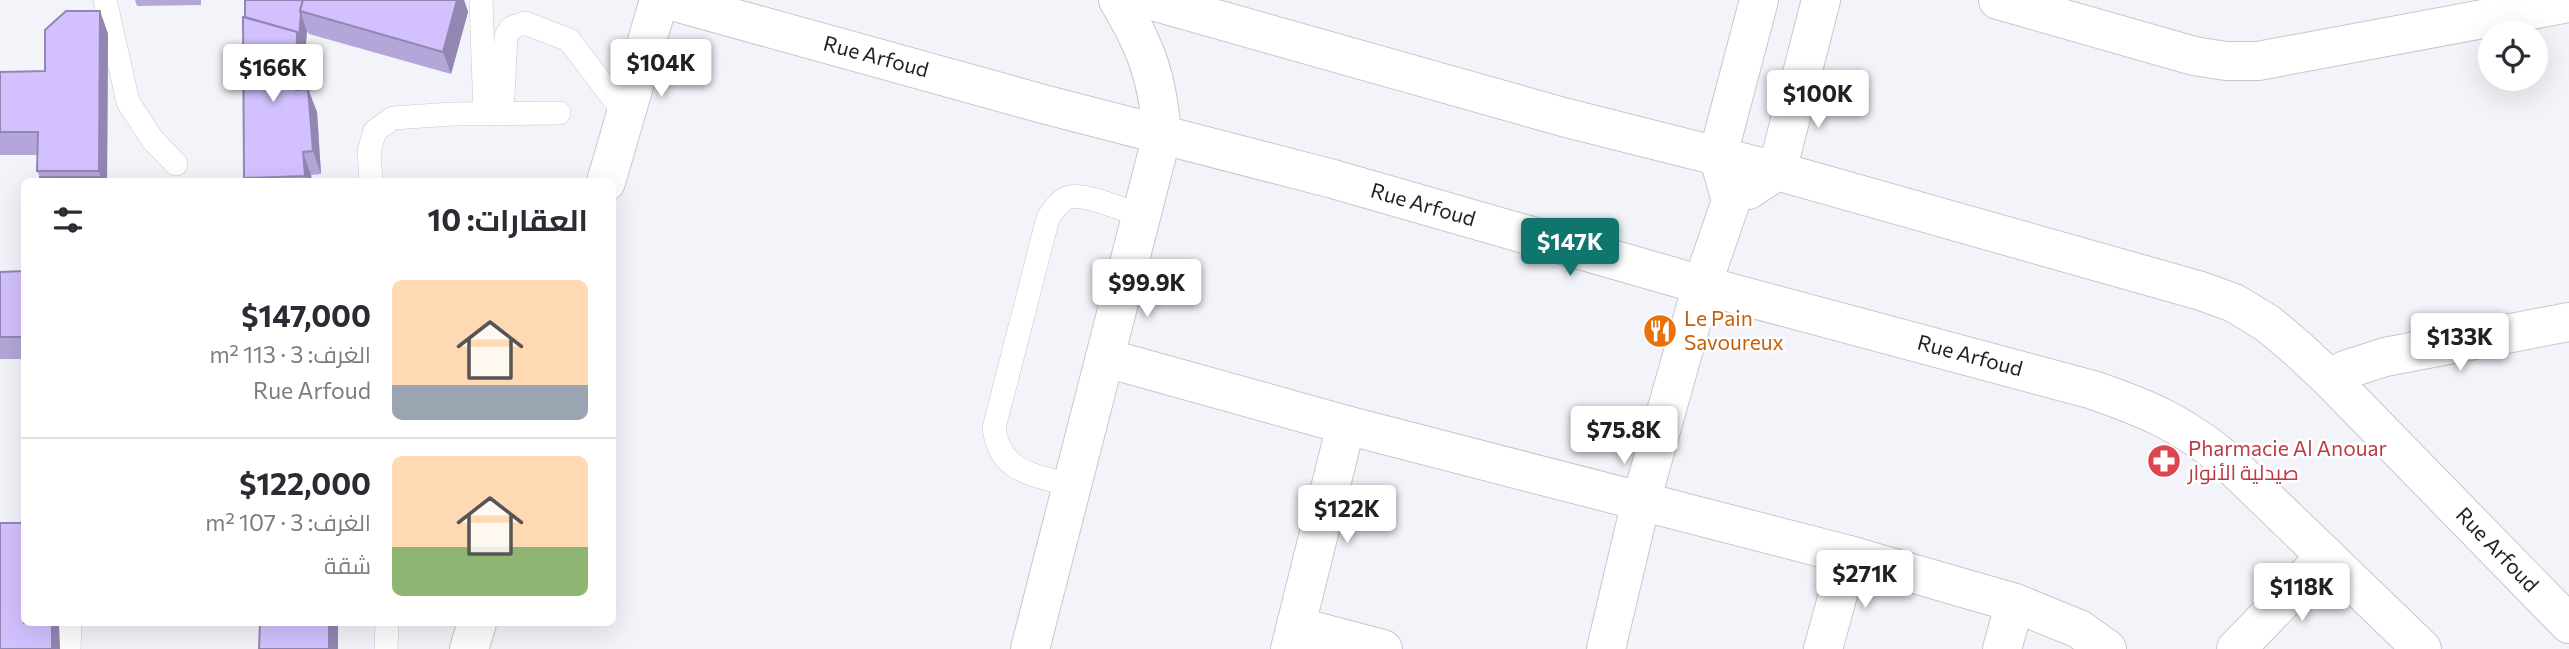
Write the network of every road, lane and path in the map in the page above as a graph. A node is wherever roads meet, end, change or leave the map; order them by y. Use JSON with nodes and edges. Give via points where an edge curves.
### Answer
{"nodes":[{"id":1,"x":105,"y":0,"type":"edge"},
{"id":2,"x":481,"y":0,"type":"edge"},
{"id":3,"x":659,"y":0,"type":"edge"},
{"id":4,"x":668,"y":0,"type":"edge"},
{"id":5,"x":1118,"y":0,"type":"edge"},
{"id":6,"x":1149,"y":0,"type":"edge"},
{"id":7,"x":1759,"y":0,"type":"edge"},
{"id":8,"x":1821,"y":0,"type":"edge"},
{"id":9,"x":1998,"y":0,"type":"edge"},
{"id":10,"x":2569,"y":4,"type":"edge"},
{"id":11,"x":559,"y":113,"type":"dead end"},
{"id":12,"x":494,"y":114,"type":"junction"},
{"id":13,"x":626,"y":115,"type":"junction"},
{"id":14,"x":1162,"y":135,"type":"junction"},
{"id":15,"x":1718,"y":155,"type":"junction"},
{"id":16,"x":176,"y":164,"type":"dead end"},
{"id":17,"x":1777,"y":170,"type":"junction"},
{"id":18,"x":371,"y":178,"type":"edge"},
{"id":19,"x":607,"y":178,"type":"edge"},
{"id":20,"x":1731,"y":201,"type":"junction"},
{"id":21,"x":1142,"y":216,"type":"junction"},
{"id":22,"x":1702,"y":285,"type":"junction"},
{"id":23,"x":2565,"y":327,"type":"edge"},
{"id":24,"x":1106,"y":358,"type":"junction"},
{"id":25,"x":2331,"y":380,"type":"junction"},
{"id":26,"x":1346,"y":425,"type":"junction"},
{"id":27,"x":1073,"y":486,"type":"junction"},
{"id":28,"x":1642,"y":501,"type":"junction"},
{"id":29,"x":1849,"y":555,"type":"junction"},
{"id":30,"x":2326,"y":556,"type":"junction"},
{"id":31,"x":2015,"y":603,"type":"junction"},
{"id":32,"x":2569,"y":624,"type":"edge"},
{"id":33,"x":70,"y":626,"type":"edge"},
{"id":34,"x":387,"y":626,"type":"edge"},
{"id":35,"x":476,"y":626,"type":"edge"},
{"id":36,"x":1293,"y":638,"type":"edge"},
{"id":37,"x":69,"y":649,"type":"edge"},
{"id":38,"x":386,"y":649,"type":"edge"},
{"id":39,"x":469,"y":649,"type":"edge"},
{"id":40,"x":1030,"y":649,"type":"edge"},
{"id":41,"x":1383,"y":649,"type":"edge"},
{"id":42,"x":1606,"y":649,"type":"edge"},
{"id":43,"x":1823,"y":649,"type":"edge"},
{"id":44,"x":2003,"y":649,"type":"edge"},
{"id":45,"x":2107,"y":649,"type":"edge"},
{"id":46,"x":2236,"y":649,"type":"edge"},
{"id":47,"x":2422,"y":649,"type":"edge"}],
"edges":[{"from":1,"to":16,"type":"lane","via":[[128,102],[152,139]]},
{"from":2,"to":12,"type":"lane"},
{"from":3,"to":13,"type":"street"},
{"from":4,"to":14,"type":"street","name":"Rue Arfoud"},
{"from":5,"to":14,"type":"street","via":[[1146,52],[1159,94]]},
{"from":6,"to":15,"type":"street","name":"Rue Arfoud","via":[[1563,117]]},
{"from":7,"to":15,"type":"street"},
{"from":8,"to":17,"type":"street"},
{"from":9,"to":10,"type":"street","via":[[2194,56],[2227,61],[2258,61]]},
{"from":11,"to":12,"type":"lane"},
{"from":12,"to":13,"type":"lane","via":[[506,36],[511,28],[525,23],[569,40]]},
{"from":12,"to":18,"type":"lane","via":[[393,118],[375,131],[369,151]]},
{"from":13,"to":19,"type":"street"},
{"from":14,"to":21,"type":"street"},
{"from":14,"to":22,"type":"street","name":"Rue Arfoud"},
{"from":15,"to":17,"type":"street","name":"Rue Arfoud"},
{"from":15,"to":20,"type":"street"},
{"from":17,"to":20,"type":"street"},
{"from":17,"to":25,"type":"street","name":"Rue Arfoud","via":[[2234,303],[2267,323]]},
{"from":20,"to":22,"type":"street"},
{"from":21,"to":24,"type":"street"},
{"from":21,"to":27,"type":"lane","via":[[1082,196],[1068,197],[1053,211],[997,415],[996,446],[1007,462]]},
{"from":22,"to":28,"type":"street"},
{"from":22,"to":30,"type":"street","name":"Rue Arfoud","via":[[2093,390],[2168,419],[2226,460]]},
{"from":23,"to":25,"type":"street","via":[[2385,357],[2345,370]]},
{"from":24,"to":26,"type":"street"},
{"from":24,"to":27,"type":"street"},
{"from":25,"to":32,"type":"street","name":"Rue Arfoud"},
{"from":26,"to":28,"type":"street"},
{"from":26,"to":36,"type":"street"},
{"from":27,"to":40,"type":"street"},
{"from":28,"to":29,"type":"street"},
{"from":28,"to":42,"type":"street"},
{"from":29,"to":31,"type":"street"},
{"from":29,"to":43,"type":"street"},
{"from":30,"to":46,"type":"street"},
{"from":30,"to":47,"type":"street","name":"Rue Arfoud"},
{"from":31,"to":44,"type":"street"},
{"from":31,"to":45,"type":"street","via":[[2078,629]]},
{"from":33,"to":37,"type":"lane"},
{"from":34,"to":38,"type":"lane"},
{"from":35,"to":39,"type":"street"},
{"from":36,"to":41,"type":"street"}]}
